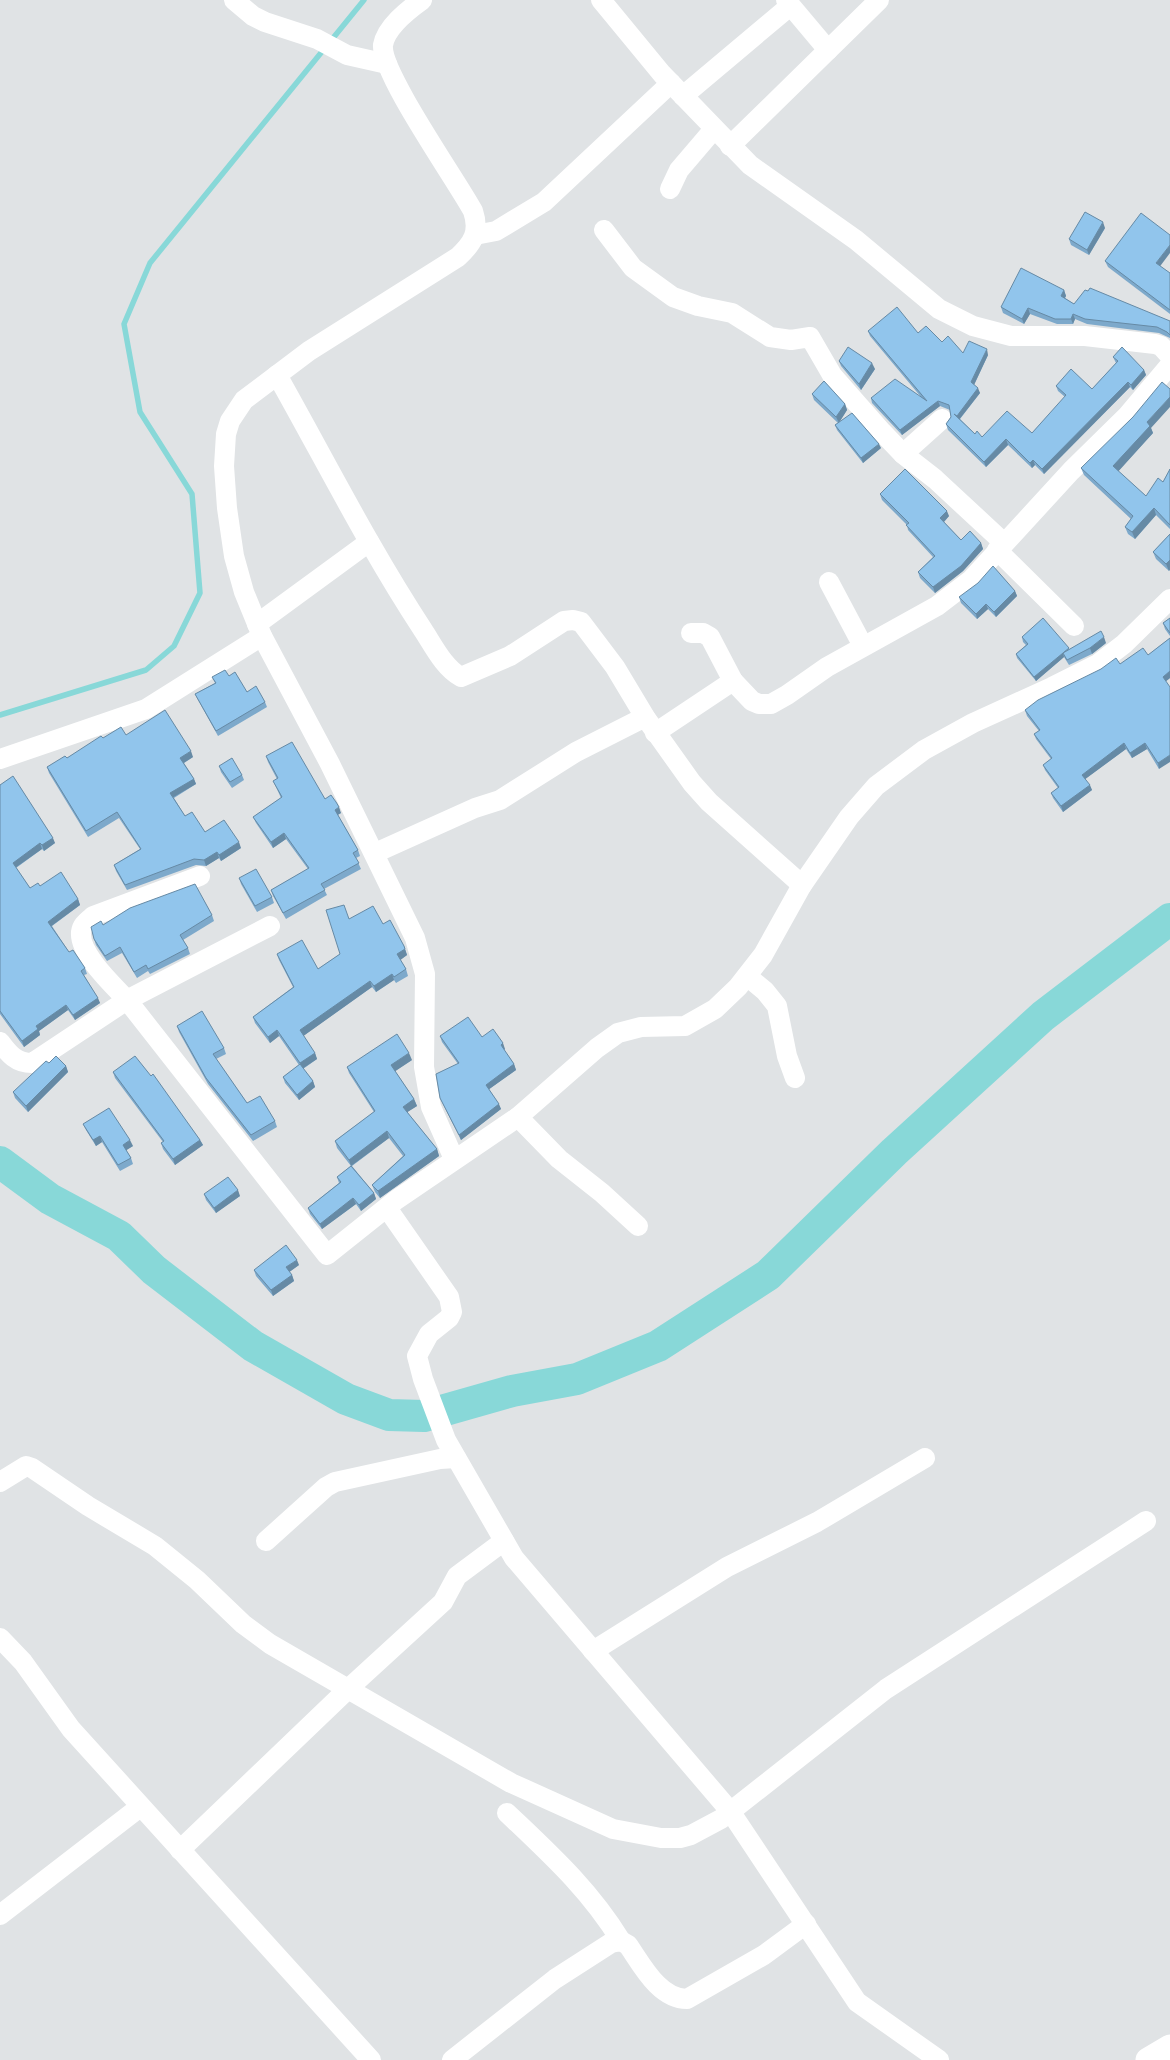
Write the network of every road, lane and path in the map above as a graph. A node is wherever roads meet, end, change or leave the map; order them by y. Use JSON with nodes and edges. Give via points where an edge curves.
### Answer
{"nodes":[{"id":1,"x":234,"y":0,"type":"edge"},
{"id":2,"x":422,"y":0,"type":"edge"},
{"id":3,"x":601,"y":0,"type":"edge"},
{"id":4,"x":879,"y":0,"type":"edge"},
{"id":5,"x":788,"y":3,"type":"edge"},
{"id":6,"x":828,"y":50,"type":"junction"},
{"id":7,"x":387,"y":64,"type":"junction"},
{"id":8,"x":677,"y":89,"type":"junction"},
{"id":9,"x":714,"y":129,"type":"junction"},
{"id":10,"x":730,"y":146,"type":"junction"},
{"id":11,"x":670,"y":189,"type":"dead end"},
{"id":12,"x":604,"y":230,"type":"dead end"},
{"id":13,"x":475,"y":235,"type":"junction"},
{"id":14,"x":1170,"y":356,"type":"edge"},
{"id":15,"x":1170,"y":365,"type":"edge"},
{"id":16,"x":276,"y":375,"type":"junction"},
{"id":17,"x":942,"y":419,"type":"dead end"},
{"id":18,"x":903,"y":454,"type":"junction"},
{"id":19,"x":369,"y":542,"type":"junction"},
{"id":20,"x":1000,"y":547,"type":"junction"},
{"id":21,"x":829,"y":582,"type":"dead end"},
{"id":22,"x":1170,"y":599,"type":"edge"},
{"id":23,"x":1074,"y":626,"type":"dead end"},
{"id":24,"x":260,"y":630,"type":"junction"},
{"id":25,"x":691,"y":633,"type":"dead end"},
{"id":26,"x":863,"y":646,"type":"junction"},
{"id":27,"x":733,"y":681,"type":"junction"},
{"id":28,"x":650,"y":725,"type":"junction"},
{"id":29,"x":0,"y":759,"type":"edge"},
{"id":30,"x":375,"y":853,"type":"junction"},
{"id":31,"x":200,"y":876,"type":"dead end"},
{"id":32,"x":802,"y":885,"type":"junction"},
{"id":33,"x":270,"y":926,"type":"dead end"},
{"id":34,"x":747,"y":976,"type":"junction"},
{"id":35,"x":127,"y":1000,"type":"junction"},
{"id":36,"x":0,"y":1042,"type":"edge"},
{"id":37,"x":794,"y":1078,"type":"dead end"},
{"id":38,"x":518,"y":1117,"type":"junction"},
{"id":39,"x":454,"y":1159,"type":"junction"},
{"id":40,"x":387,"y":1208,"type":"junction"},
{"id":41,"x":638,"y":1226,"type":"dead end"},
{"id":42,"x":456,"y":1458,"type":"junction"},
{"id":43,"x":925,"y":1458,"type":"dead end"},
{"id":44,"x":0,"y":1482,"type":"edge"},
{"id":45,"x":1146,"y":1521,"type":"dead end"},
{"id":46,"x":266,"y":1541,"type":"dead end"},
{"id":47,"x":504,"y":1542,"type":"junction"},
{"id":48,"x":0,"y":1638,"type":"edge"},
{"id":49,"x":593,"y":1651,"type":"junction"},
{"id":50,"x":348,"y":1689,"type":"junction"},
{"id":51,"x":140,"y":1807,"type":"junction"},
{"id":52,"x":730,"y":1811,"type":"junction"},
{"id":53,"x":507,"y":1813,"type":"dead end"},
{"id":54,"x":180,"y":1850,"type":"junction"},
{"id":55,"x":0,"y":1914,"type":"edge"},
{"id":56,"x":806,"y":1924,"type":"junction"},
{"id":57,"x":621,"y":1941,"type":"junction"},
{"id":58,"x":1170,"y":2047,"type":"edge"},
{"id":59,"x":371,"y":2060,"type":"edge"},
{"id":60,"x":452,"y":2060,"type":"edge"},
{"id":61,"x":939,"y":2060,"type":"edge"},
{"id":62,"x":1148,"y":2060,"type":"edge"}],
"edges":[{"from":1,"to":7,"type":"street","via":[[265,22],[317,39],[347,55]]},
{"from":2,"to":7,"type":"street","via":[[387,34],[383,54]]},
{"from":3,"to":8,"type":"street"},
{"from":4,"to":6,"type":"street"},
{"from":5,"to":6,"type":"street"},
{"from":5,"to":8,"type":"street"},
{"from":6,"to":10,"type":"street"},
{"from":7,"to":13,"type":"street","via":[[473,211],[477,226]]},
{"from":8,"to":9,"type":"street"},
{"from":8,"to":13,"type":"street","via":[[544,202],[496,231]]},
{"from":9,"to":10,"type":"street"},
{"from":9,"to":11,"type":"street","via":[[679,170]]},
{"from":10,"to":14,"type":"street","via":[[750,165],[874,255],[939,309],[973,326],[1011,336],[1085,336],[1155,344],[1162,346]]},
{"from":12,"to":18,"type":"street","via":[[633,268],[673,297],[732,313],[770,337],[791,340],[810,336],[837,381]]},
{"from":13,"to":16,"type":"street","via":[[458,257]]},
{"from":15,"to":20,"type":"street","via":[[1127,416]]},
{"from":16,"to":19,"type":"street"},
{"from":16,"to":24,"type":"street","via":[[244,400],[236,411],[224,447],[227,508],[234,556]]},
{"from":17,"to":18,"type":"street"},
{"from":18,"to":20,"type":"street","via":[[935,479]]},
{"from":19,"to":24,"type":"street"},
{"from":19,"to":28,"type":"street","via":[[405,602],[455,674],[461,677],[490,666],[559,624],[578,620],[586,626],[615,667]]},
{"from":20,"to":23,"type":"street"},
{"from":20,"to":26,"type":"street","via":[[971,580],[937,606]]},
{"from":21,"to":26,"type":"street"},
{"from":22,"to":32,"type":"street","via":[[1124,644],[1098,664],[973,722],[898,768],[876,786],[850,817]]},
{"from":24,"to":29,"type":"street","via":[[146,709]]},
{"from":24,"to":30,"type":"street"},
{"from":25,"to":27,"type":"street","via":[[710,637]]},
{"from":26,"to":27,"type":"street","via":[[767,705],[752,701]]},
{"from":27,"to":28,"type":"street"},
{"from":28,"to":30,"type":"street","via":[[576,752],[500,800]]},
{"from":28,"to":32,"type":"street","via":[[709,802]]},
{"from":30,"to":39,"type":"street","via":[[415,938],[425,974],[424,1067],[431,1107]]},
{"from":31,"to":35,"type":"street","via":[[100,913],[84,924],[81,932],[94,963]]},
{"from":32,"to":34,"type":"street","via":[[763,955]]},
{"from":33,"to":35,"type":"street"},
{"from":34,"to":37,"type":"street","via":[[777,1006]]},
{"from":34,"to":38,"type":"street","via":[[715,1010],[685,1026],[641,1027],[618,1033]]},
{"from":35,"to":36,"type":"street","via":[[32,1063],[18,1061]]},
{"from":35,"to":40,"type":"street","via":[[327,1255]]},
{"from":38,"to":39,"type":"street"},
{"from":38,"to":41,"type":"street","via":[[559,1159]]},
{"from":39,"to":40,"type":"street"},
{"from":40,"to":42,"type":"street","via":[[449,1297],[452,1312],[449,1318],[429,1334],[418,1356],[423,1379]]},
{"from":42,"to":46,"type":"street","via":[[335,1482],[326,1486]]},
{"from":42,"to":47,"type":"street"},
{"from":43,"to":49,"type":"street","via":[[817,1522],[727,1567]]},
{"from":44,"to":50,"type":"street","via":[[21,1467],[32,1468],[155,1546],[270,1644]]},
{"from":45,"to":52,"type":"street","via":[[886,1688]]},
{"from":47,"to":49,"type":"street"},
{"from":47,"to":50,"type":"street","via":[[457,1576],[443,1602]]},
{"from":48,"to":51,"type":"street","via":[[23,1662],[71,1729]]},
{"from":49,"to":52,"type":"street"},
{"from":50,"to":52,"type":"street","via":[[511,1783],[613,1829],[661,1838],[680,1838]]},
{"from":50,"to":54,"type":"street"},
{"from":51,"to":54,"type":"street"},
{"from":51,"to":55,"type":"street"},
{"from":52,"to":56,"type":"street"},
{"from":53,"to":57,"type":"street","via":[[577,1880]]},
{"from":54,"to":59,"type":"street"},
{"from":56,"to":57,"type":"street","via":[[764,1955],[687,1999],[671,1996],[659,1987],[628,1945]]},
{"from":56,"to":61,"type":"street","via":[[857,2002]]},
{"from":57,"to":60,"type":"street","via":[[610,1942],[555,1979]]},
{"from":58,"to":62,"type":"street"}]}
